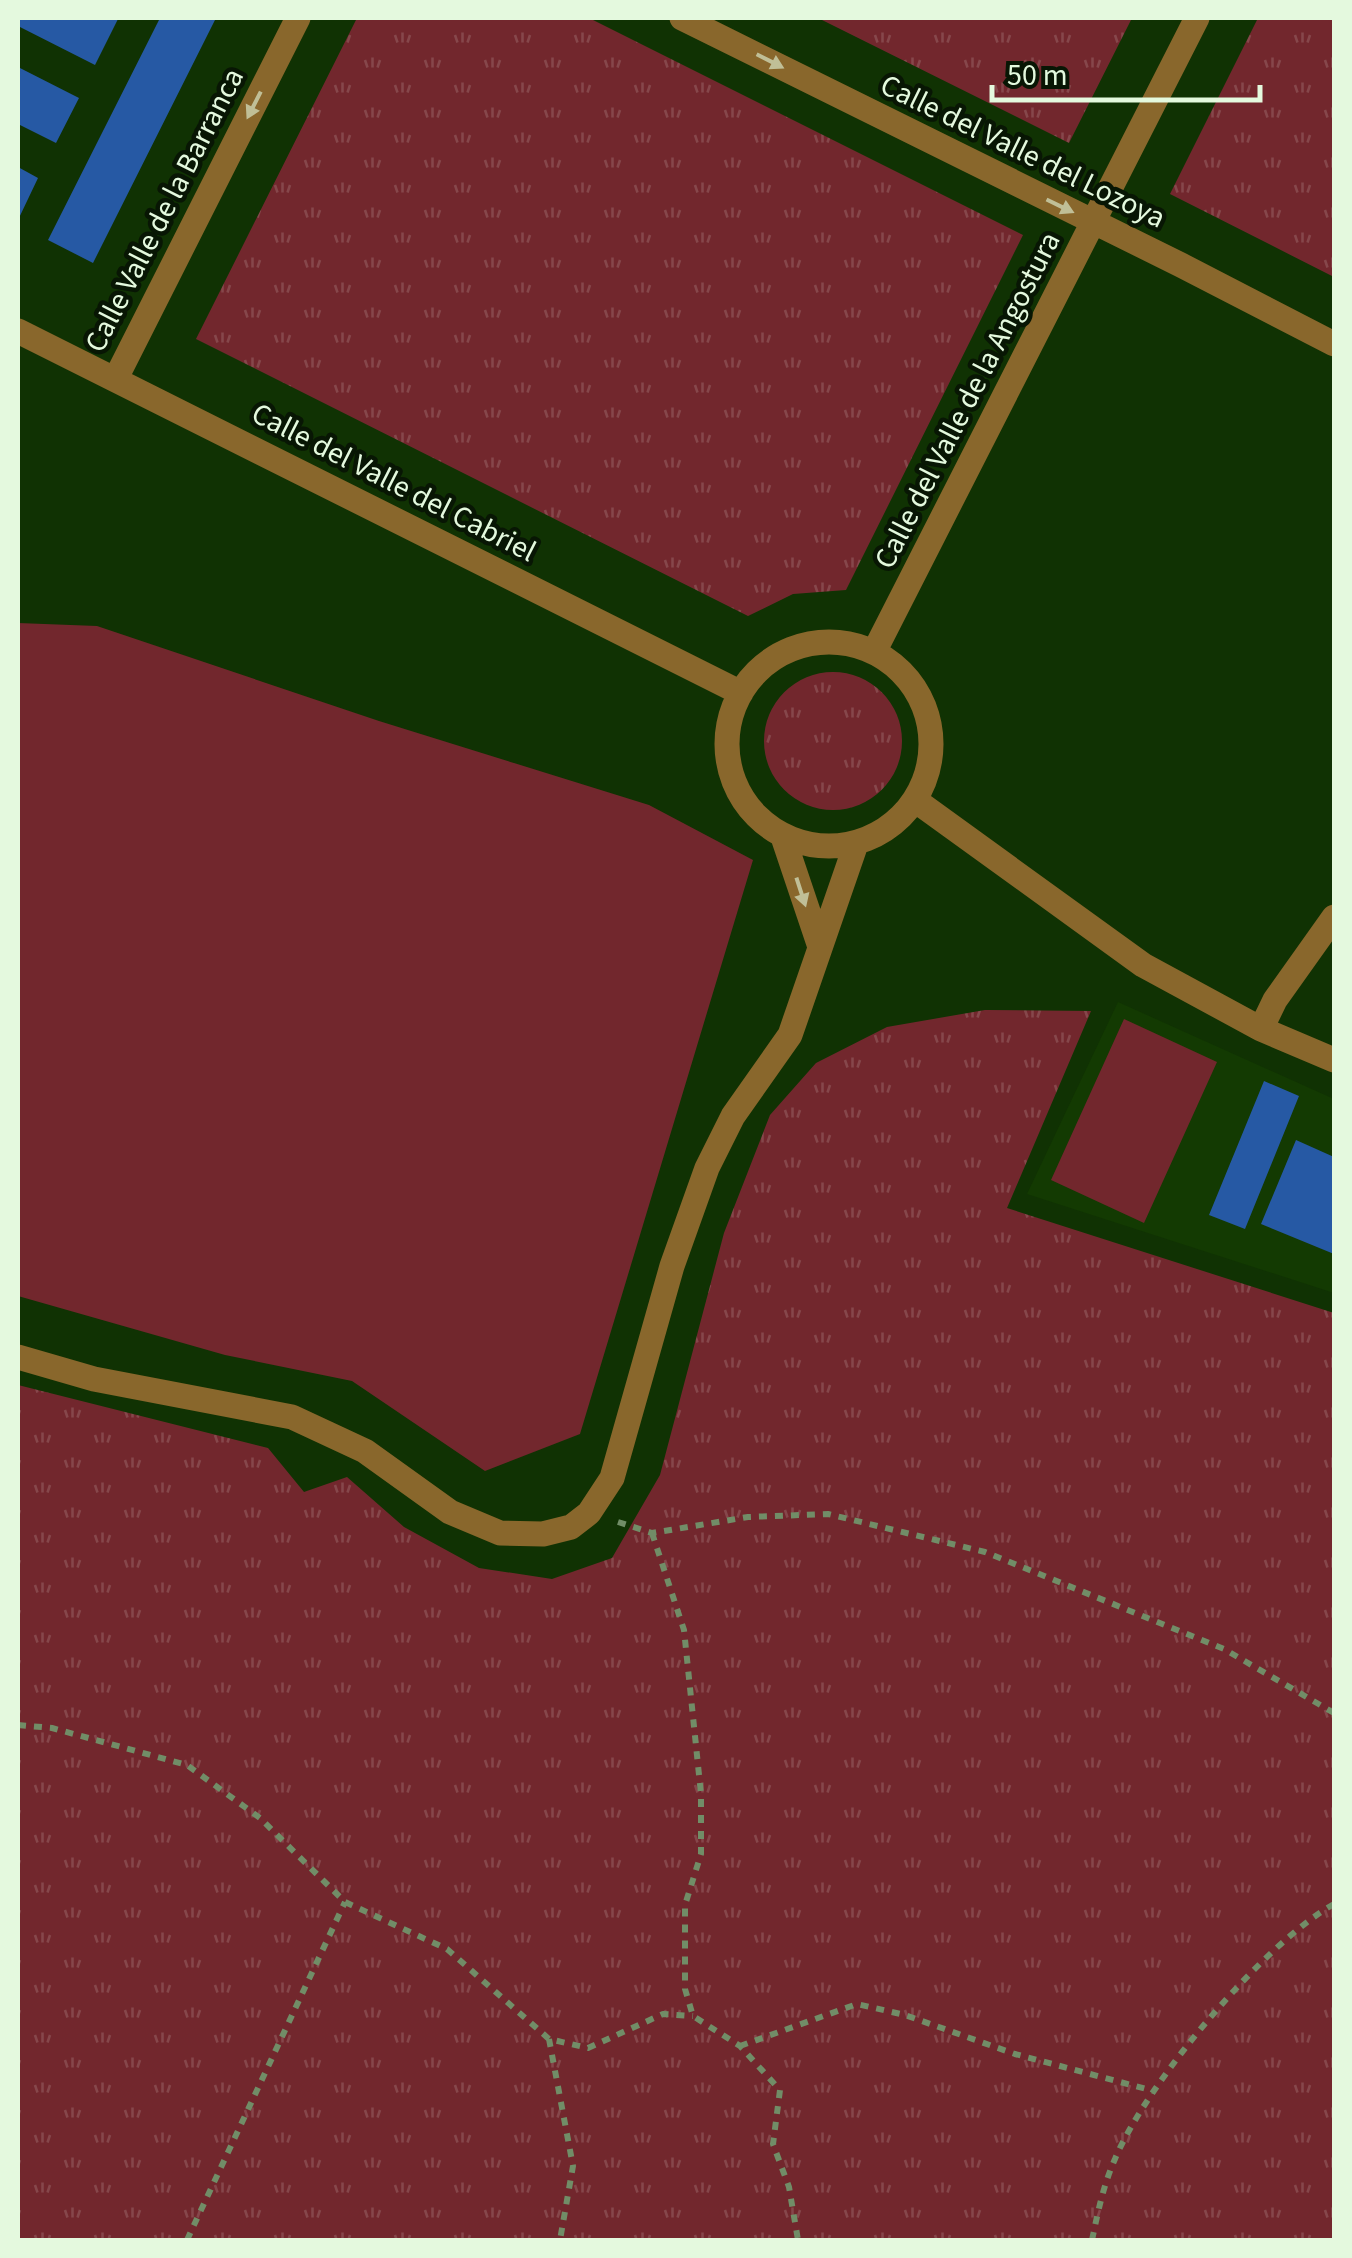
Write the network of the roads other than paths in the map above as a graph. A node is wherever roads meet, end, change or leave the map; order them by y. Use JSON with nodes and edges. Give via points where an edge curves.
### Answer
{"nodes":[{"id":1,"x":298,"y":18,"type":"edge"},
{"id":2,"x":682,"y":18,"type":"edge"},
{"id":3,"x":1197,"y":18,"type":"edge"},
{"id":4,"x":1094,"y":222,"type":"junction"},
{"id":5,"x":18,"y":331,"type":"edge"},
{"id":6,"x":1334,"y":344,"type":"edge"},
{"id":7,"x":116,"y":378,"type":"junction"},
{"id":8,"x":874,"y":652,"type":"junction"},
{"id":9,"x":741,"y":693,"type":"junction"},
{"id":10,"x":915,"y":800,"type":"junction"},
{"id":11,"x":783,"y":836,"type":"junction"},
{"id":12,"x":856,"y":844,"type":"junction"},
{"id":13,"x":1334,"y":917,"type":"edge"},
{"id":14,"x":820,"y":947,"type":"junction"},
{"id":15,"x":1261,"y":1029,"type":"junction"},
{"id":16,"x":1334,"y":1060,"type":"edge"},
{"id":17,"x":18,"y":1356,"type":"edge"}],
"edges":[{"from":1,"to":7,"type":"street","name":"Calle Valle de la Barranca","one_way":true},
{"from":2,"to":4,"type":"street","name":"Calle del Valle del Lozoya","one_way":true},
{"from":3,"to":4,"type":"street","name":"Calle del Valle de la Angostura"},
{"from":4,"to":6,"type":"street","name":"Calle del Valle del Lozoya"},
{"from":4,"to":8,"type":"street","name":"Calle del Valle de la Angostura"},
{"from":5,"to":7,"type":"street","name":"Calle del Valle del Cabriel"},
{"from":7,"to":9,"type":"street","name":"Calle del Valle del Cabriel"},
{"from":8,"to":9,"type":"street","via":[[835,641],[796,646],[761,666]]},
{"from":8,"to":10,"type":"street","via":[[904,674],[924,705],[931,742]]},
{"from":9,"to":11,"type":"street","via":[[726,737],[731,777],[751,812]]},
{"from":10,"to":12,"type":"street","via":[[884,831]]},
{"from":10,"to":15,"type":"street","via":[[1143,965]]},
{"from":11,"to":12,"type":"street","via":[[819,847]]},
{"from":11,"to":14,"type":"street","one_way":true},
{"from":12,"to":14,"type":"street"},
{"from":13,"to":15,"type":"street"},
{"from":14,"to":17,"type":"street","via":[[790,1034],[707,1168],[612,1478],[571,1527],[500,1533],[450,1512],[365,1450],[292,1417],[94,1379]]},
{"from":15,"to":16,"type":"street"}]}
